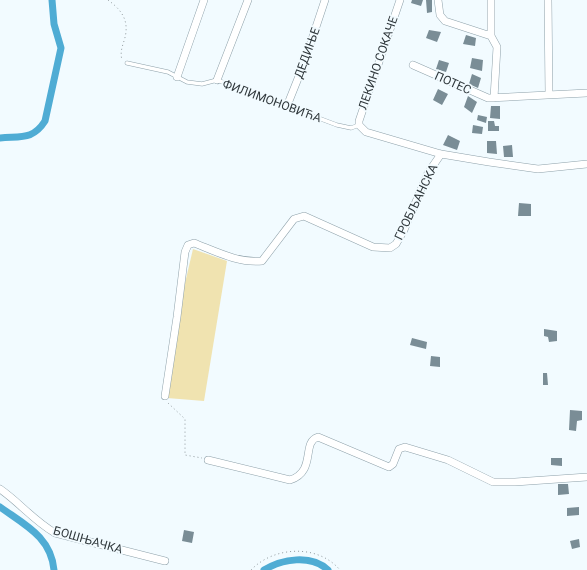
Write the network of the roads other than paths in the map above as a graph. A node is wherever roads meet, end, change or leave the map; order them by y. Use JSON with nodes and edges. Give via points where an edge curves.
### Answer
{"nodes":[{"id":1,"x":204,"y":0,"type":"edge"},
{"id":2,"x":325,"y":0,"type":"edge"},
{"id":3,"x":400,"y":0,"type":"edge"},
{"id":4,"x":438,"y":0,"type":"edge"},
{"id":5,"x":491,"y":0,"type":"edge"},
{"id":6,"x":548,"y":0,"type":"edge"},
{"id":7,"x":245,"y":1,"type":"edge"},
{"id":8,"x":491,"y":36,"type":"junction"},
{"id":9,"x":127,"y":64,"type":"road end"},
{"id":10,"x":413,"y":65,"type":"dead end"},
{"id":11,"x":177,"y":76,"type":"junction"},
{"id":12,"x":217,"y":80,"type":"junction"},
{"id":13,"x":587,"y":93,"type":"edge"},
{"id":14,"x":549,"y":95,"type":"junction"},
{"id":15,"x":494,"y":98,"type":"junction"},
{"id":16,"x":287,"y":106,"type":"junction"},
{"id":17,"x":359,"y":125,"type":"junction"},
{"id":18,"x":441,"y":154,"type":"junction"},
{"id":19,"x":587,"y":164,"type":"edge"},
{"id":20,"x":165,"y":396,"type":"road end"},
{"id":21,"x":208,"y":460,"type":"road end"},
{"id":22,"x":587,"y":477,"type":"edge"},
{"id":23,"x":0,"y":489,"type":"edge"},
{"id":24,"x":165,"y":561,"type":"dead end"}],
"edges":[{"from":1,"to":11,"type":"street"},
{"from":2,"to":16,"type":"street","name":"ДЕДИЊЕ"},
{"from":3,"to":17,"type":"street","name":"ЛЕКИНО СОКАЧЕ"},
{"from":4,"to":8,"type":"street","via":[[440,15],[445,20]]},
{"from":5,"to":8,"type":"street"},
{"from":6,"to":14,"type":"street"},
{"from":7,"to":12,"type":"street"},
{"from":8,"to":15,"type":"street","via":[[497,47]]},
{"from":9,"to":11,"type":"lane","name":"ФИЛИМОНОВИЋА"},
{"from":10,"to":15,"type":"street","name":"ПОТЕС","via":[[482,96]]},
{"from":11,"to":12,"type":"lane","name":"ФИЛИМОНОВИЋА","via":[[181,81],[197,84]]},
{"from":12,"to":16,"type":"lane","name":"ФИЛИМОНОВИЋА"},
{"from":13,"to":14,"type":"street","name":"ПОТЕС"},
{"from":14,"to":15,"type":"street","name":"ПОТЕС"},
{"from":16,"to":17,"type":"lane","name":"ФИЛИМОНОВИЋА","via":[[337,125],[351,128]]},
{"from":17,"to":18,"type":"street","via":[[366,132]]},
{"from":18,"to":19,"type":"street","name":"ГРОБЉАНСКА","via":[[538,169]]},
{"from":18,"to":20,"type":"street","name":"ГРОБЉАНСКА","via":[[428,173],[404,230],[396,244],[390,248],[373,246],[304,216],[294,219],[262,261],[248,262],[194,243],[188,245],[184,252]]},
{"from":21,"to":22,"type":"street","via":[[290,480],[299,477],[304,471],[310,443],[318,436],[389,467],[393,464],[399,449],[405,447],[448,460],[493,482]]},
{"from":23,"to":24,"type":"street","name":"БОШЊАЧКА","via":[[55,533]]}]}
